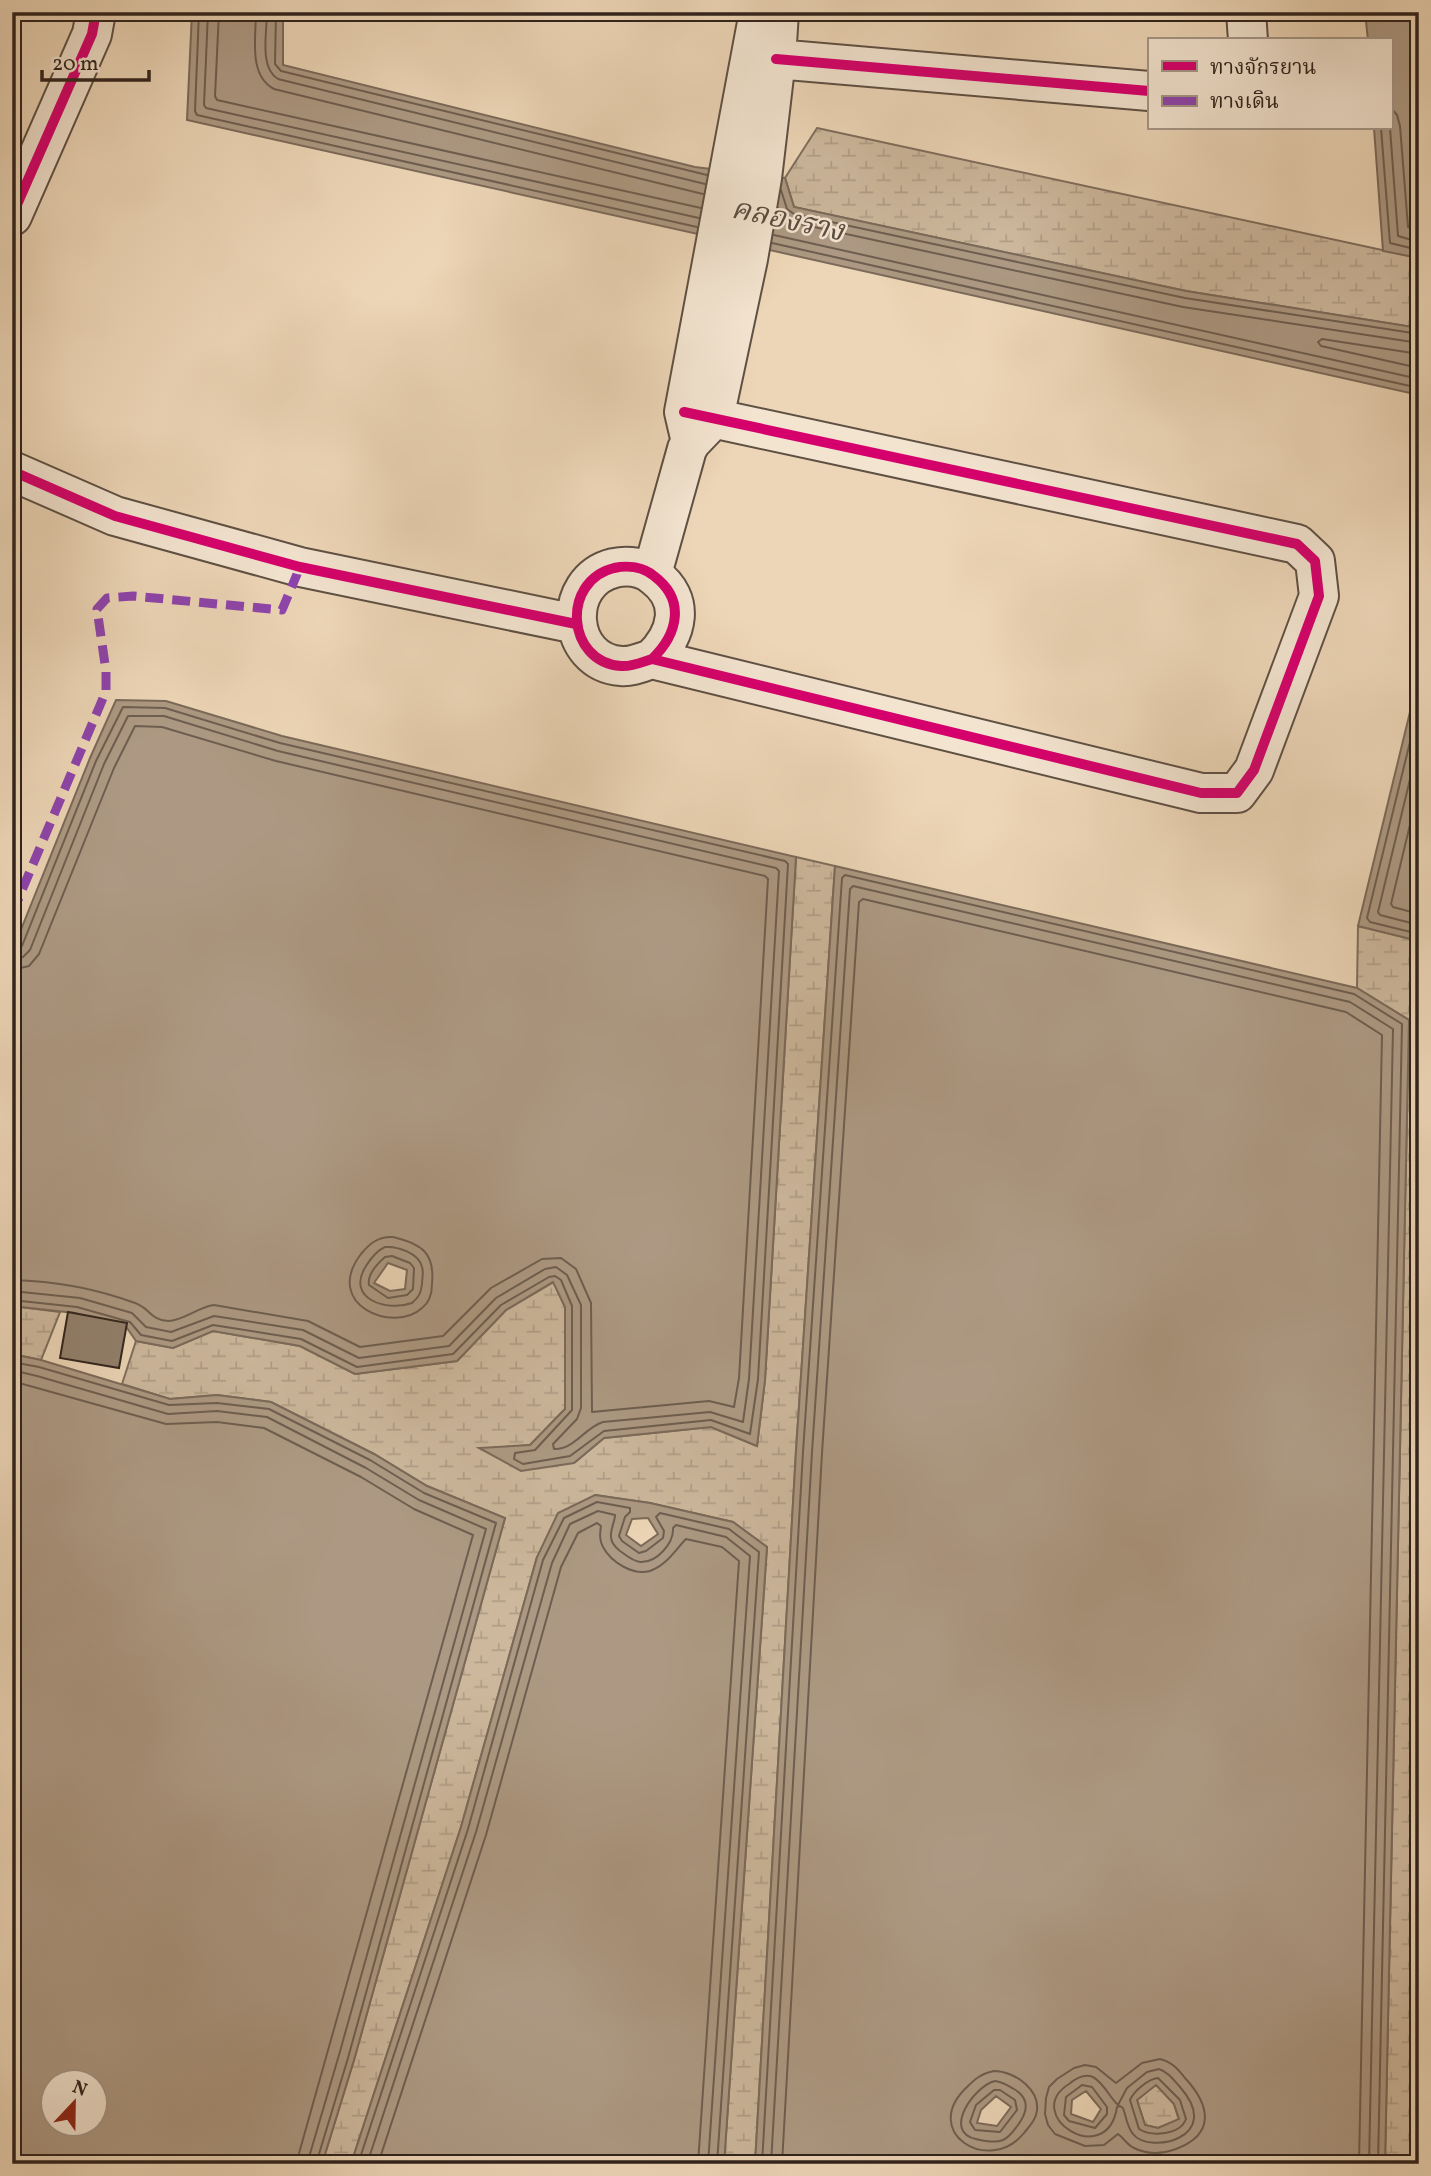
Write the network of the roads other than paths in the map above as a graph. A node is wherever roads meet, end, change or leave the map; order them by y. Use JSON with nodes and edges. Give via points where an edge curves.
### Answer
{"nodes":[{"id":1,"x":96,"y":12,"type":"edge"},
{"id":2,"x":759,"y":12,"type":"edge"},
{"id":3,"x":779,"y":12,"type":"edge"},
{"id":4,"x":1246,"y":12,"type":"edge"},
{"id":5,"x":1248,"y":38,"type":"edge"},
{"id":6,"x":776,"y":58,"type":"junction"},
{"id":7,"x":1148,"y":91,"type":"edge"},
{"id":8,"x":745,"y":174,"type":"junction"},
{"id":9,"x":12,"y":216,"type":"edge"},
{"id":10,"x":696,"y":424,"type":"junction"},
{"id":11,"x":12,"y":471,"type":"edge"},
{"id":12,"x":652,"y":574,"type":"junction"},
{"id":13,"x":576,"y":624,"type":"junction"},
{"id":14,"x":652,"y":659,"type":"junction"}],
"edges":[{"from":1,"to":9,"type":"street","via":[[92,34]]},
{"from":2,"to":8,"type":"street"},
{"from":3,"to":6,"type":"street"},
{"from":4,"to":5,"type":"street"},
{"from":6,"to":7,"type":"street"},
{"from":6,"to":8,"type":"street"},
{"from":8,"to":10,"type":"street"},
{"from":10,"to":12,"type":"street"},
{"from":10,"to":14,"type":"street","via":[[1297,544],[1315,561],[1319,596],[1254,770],[1237,793],[1201,793]]},
{"from":11,"to":13,"type":"street","via":[[115,516],[287,564]]},
{"from":12,"to":13,"type":"street","via":[[621,566],[591,579],[576,607]]},
{"from":12,"to":14,"type":"street","via":[[665,585],[676,616],[673,632]]},
{"from":13,"to":14,"type":"street","via":[[581,639],[605,662],[621,666]]}]}
